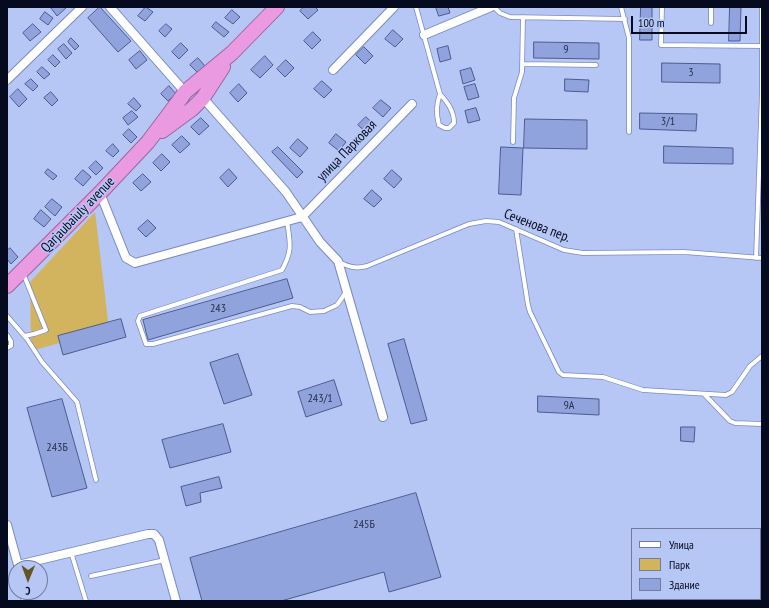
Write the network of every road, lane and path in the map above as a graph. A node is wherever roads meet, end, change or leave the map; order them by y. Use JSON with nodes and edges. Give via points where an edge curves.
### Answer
{"nodes":[{"id":1,"x":82,"y":7,"type":"edge"},
{"id":2,"x":110,"y":7,"type":"edge"},
{"id":3,"x":277,"y":7,"type":"edge"},
{"id":4,"x":394,"y":7,"type":"edge"},
{"id":5,"x":416,"y":7,"type":"edge"},
{"id":6,"x":493,"y":7,"type":"edge"},
{"id":7,"x":621,"y":7,"type":"edge"},
{"id":8,"x":662,"y":7,"type":"edge"},
{"id":9,"x":711,"y":7,"type":"edge"},
{"id":10,"x":762,"y":7,"type":"edge"},
{"id":11,"x":523,"y":17,"type":"junction"},
{"id":12,"x":624,"y":19,"type":"junction"},
{"id":13,"x":711,"y":23,"type":"dead end"},
{"id":14,"x":424,"y":35,"type":"junction"},
{"id":15,"x":762,"y":46,"type":"edge"},
{"id":16,"x":522,"y":64,"type":"junction"},
{"id":17,"x":596,"y":65,"type":"dead end"},
{"id":18,"x":333,"y":70,"type":"dead end"},
{"id":19,"x":7,"y":80,"type":"edge"},
{"id":20,"x":203,"y":90,"type":"junction"},
{"id":21,"x":440,"y":94,"type":"junction"},
{"id":22,"x":183,"y":95,"type":"junction"},
{"id":23,"x":412,"y":104,"type":"dead end"},
{"id":24,"x":192,"y":109,"type":"junction"},
{"id":25,"x":629,"y":132,"type":"dead end"},
{"id":26,"x":148,"y":142,"type":"junction"},
{"id":27,"x":513,"y":142,"type":"dead end"},
{"id":28,"x":100,"y":193,"type":"junction"},
{"id":29,"x":302,"y":217,"type":"junction"},
{"id":30,"x":287,"y":221,"type":"junction"},
{"id":31,"x":516,"y":229,"type":"junction"},
{"id":32,"x":756,"y":258,"type":"junction"},
{"id":33,"x":762,"y":258,"type":"edge"},
{"id":34,"x":338,"y":261,"type":"junction"},
{"id":35,"x":13,"y":277,"type":"edge"},
{"id":36,"x":347,"y":290,"type":"junction"},
{"id":37,"x":7,"y":316,"type":"edge"},
{"id":38,"x":7,"y":335,"type":"edge"},
{"id":39,"x":24,"y":336,"type":"junction"},
{"id":40,"x":7,"y":348,"type":"edge"},
{"id":41,"x":762,"y":356,"type":"edge"},
{"id":42,"x":704,"y":394,"type":"junction"},
{"id":43,"x":383,"y":416,"type":"dead end"},
{"id":44,"x":762,"y":424,"type":"edge"},
{"id":45,"x":96,"y":480,"type":"dead end"},
{"id":46,"x":7,"y":525,"type":"edge"},
{"id":47,"x":71,"y":552,"type":"junction"},
{"id":48,"x":16,"y":560,"type":"edge"},
{"id":49,"x":41,"y":560,"type":"edge"},
{"id":50,"x":164,"y":560,"type":"junction"},
{"id":51,"x":91,"y":576,"type":"dead end"},
{"id":52,"x":86,"y":601,"type":"edge"},
{"id":53,"x":176,"y":601,"type":"edge"}],
"edges":[{"from":1,"to":19,"type":"street"},
{"from":2,"to":22,"type":"street"},
{"from":3,"to":20,"type":"highway","name":"Qarjaubaiuly avenue","via":[[232,53]]},
{"from":4,"to":18,"type":"street"},
{"from":5,"to":14,"type":"lane"},
{"from":6,"to":11,"type":"lane","via":[[505,16]]},
{"from":6,"to":14,"type":"street"},
{"from":7,"to":12,"type":"lane"},
{"from":8,"to":15,"type":"lane","via":[[661,44]]},
{"from":9,"to":13,"type":"lane"},
{"from":10,"to":15,"type":"lane"},
{"from":11,"to":12,"type":"lane"},
{"from":11,"to":16,"type":"lane"},
{"from":12,"to":25,"type":"lane","via":[[630,43]]},
{"from":14,"to":21,"type":"lane"},
{"from":15,"to":32,"type":"lane"},
{"from":16,"to":17,"type":"lane"},
{"from":16,"to":27,"type":"lane","via":[[514,98]]},
{"from":20,"to":22,"type":"highway","name":"Qarjaubaiuly avenue"},
{"from":20,"to":24,"type":"highway","name":"Qarjaubaiuly avenue"},
{"from":20,"to":29,"type":"street","via":[[286,192]]},
{"from":21,"to":21,"type":"lane","via":[[436,103],[436,114],[439,125],[449,128],[454,123],[454,117],[448,103]]},
{"from":22,"to":24,"type":"highway","via":[[185,104]]},
{"from":22,"to":26,"type":"highway","name":"Qarjaubaiuly avenue"},
{"from":23,"to":29,"type":"street","name":"улица Парковая"},
{"from":24,"to":26,"type":"highway","name":"Qarjaubaiuly avenue"},
{"from":26,"to":28,"type":"highway","name":"Qarjaubaiuly avenue"},
{"from":28,"to":30,"type":"street","via":[[126,258],[135,263]]},
{"from":28,"to":35,"type":"highway","name":"Qarjaubaiuly avenue"},
{"from":29,"to":30,"type":"street"},
{"from":29,"to":34,"type":"street"},
{"from":30,"to":36,"type":"lane","via":[[289,258],[282,270],[140,316],[138,321],[146,344],[292,306],[310,312],[324,311],[337,305]]},
{"from":31,"to":32,"type":"lane","name":"Сеченова пер.","via":[[564,250],[583,253],[684,252]]},
{"from":31,"to":34,"type":"lane","name":"Сеченова пер.","via":[[500,222],[486,221],[470,224],[367,266],[348,267]]},
{"from":31,"to":42,"type":"lane","via":[[530,312],[563,375],[603,377],[643,390]]},
{"from":32,"to":33,"type":"lane","name":"Сеченова пер."},
{"from":34,"to":36,"type":"street"},
{"from":35,"to":39,"type":"lane","via":[[46,330]]},
{"from":36,"to":43,"type":"street"},
{"from":37,"to":39,"type":"lane"},
{"from":38,"to":40,"type":"lane","via":[[11,341],[11,346]]},
{"from":39,"to":45,"type":"lane","via":[[42,362],[77,402]]},
{"from":41,"to":42,"type":"lane","via":[[750,366],[732,392],[726,395]]},
{"from":42,"to":44,"type":"lane","via":[[730,421]]},
{"from":46,"to":48,"type":"street"},
{"from":47,"to":49,"type":"street"},
{"from":47,"to":50,"type":"street","via":[[154,534],[159,540]]},
{"from":47,"to":52,"type":"lane"},
{"from":50,"to":51,"type":"lane"},
{"from":50,"to":53,"type":"street"}]}
